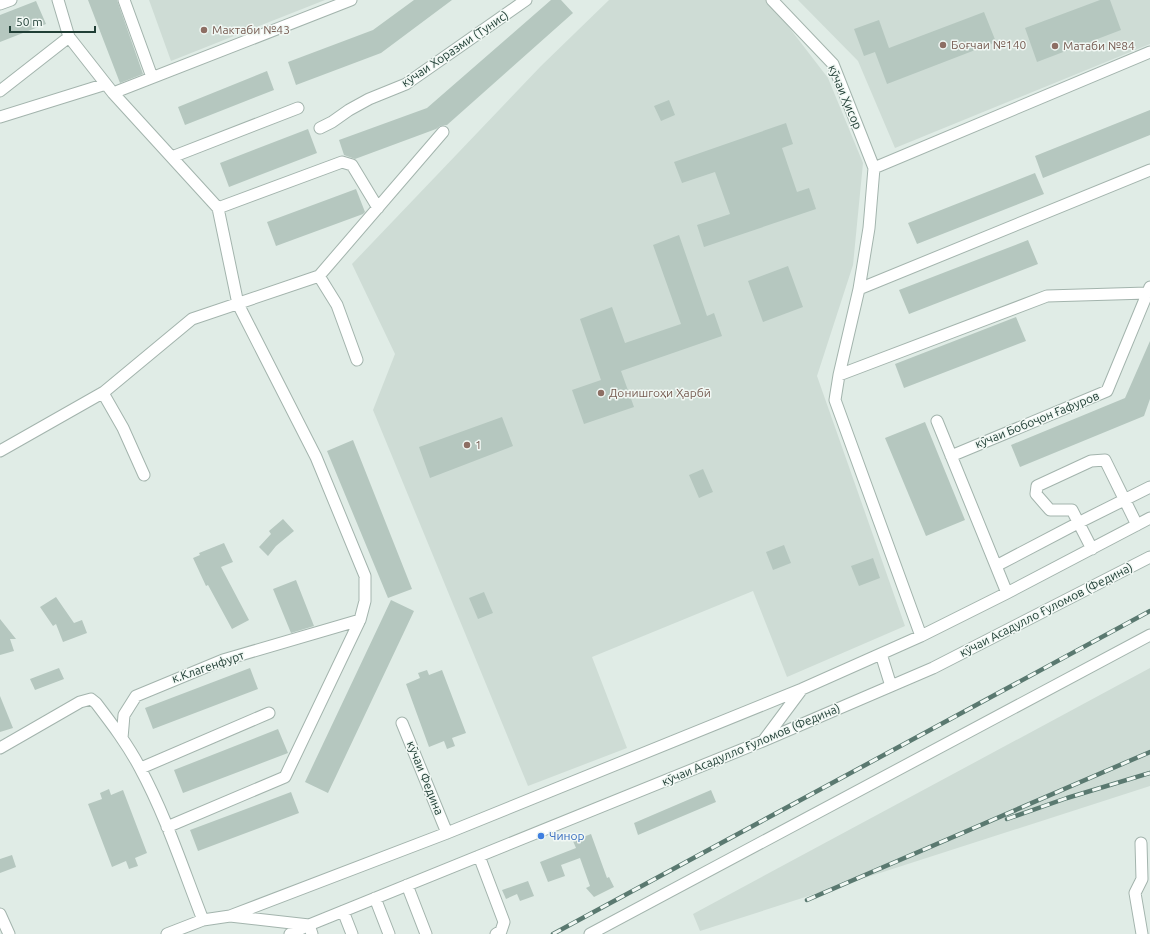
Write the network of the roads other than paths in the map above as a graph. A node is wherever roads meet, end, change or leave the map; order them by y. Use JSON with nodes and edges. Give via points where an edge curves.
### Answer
{"nodes":[{"id":1,"x":12,"y":0,"type":"edge"},
{"id":2,"x":58,"y":0,"type":"edge"},
{"id":3,"x":124,"y":0,"type":"edge"},
{"id":4,"x":352,"y":0,"type":"edge"},
{"id":5,"x":526,"y":0,"type":"edge"},
{"id":6,"x":772,"y":0,"type":"edge"},
{"id":7,"x":0,"y":4,"type":"edge"},
{"id":8,"x":69,"y":37,"type":"junction"},
{"id":9,"x":1150,"y":52,"type":"edge"},
{"id":10,"x":152,"y":77,"type":"junction"},
{"id":11,"x":109,"y":88,"type":"junction"},
{"id":12,"x":0,"y":92,"type":"edge"},
{"id":13,"x":298,"y":108,"type":"dead end"},
{"id":14,"x":0,"y":117,"type":"edge"},
{"id":15,"x":320,"y":128,"type":"dead end"},
{"id":16,"x":443,"y":132,"type":"dead end"},
{"id":17,"x":172,"y":157,"type":"junction"},
{"id":18,"x":874,"y":168,"type":"junction"},
{"id":19,"x":1150,"y":170,"type":"edge"},
{"id":20,"x":218,"y":208,"type":"junction"},
{"id":21,"x":378,"y":208,"type":"junction"},
{"id":22,"x":320,"y":276,"type":"junction"},
{"id":23,"x":859,"y":289,"type":"junction"},
{"id":24,"x":1148,"y":290,"type":"edge"},
{"id":25,"x":238,"y":304,"type":"junction"},
{"id":26,"x":357,"y":360,"type":"dead end"},
{"id":27,"x":839,"y":375,"type":"junction"},
{"id":28,"x":103,"y":393,"type":"junction"},
{"id":29,"x":937,"y":421,"type":"dead end"},
{"id":30,"x":0,"y":451,"type":"edge"},
{"id":31,"x":951,"y":456,"type":"junction"},
{"id":32,"x":144,"y":475,"type":"dead end"},
{"id":33,"x":1150,"y":487,"type":"edge"},
{"id":34,"x":1124,"y":501,"type":"junction"},
{"id":35,"x":1150,"y":518,"type":"edge"},
{"id":36,"x":1078,"y":523,"type":"junction"},
{"id":37,"x":1137,"y":525,"type":"junction"},
{"id":38,"x":1092,"y":549,"type":"junction"},
{"id":39,"x":1150,"y":557,"type":"edge"},
{"id":40,"x":996,"y":566,"type":"junction"},
{"id":41,"x":1007,"y":593,"type":"junction"},
{"id":42,"x":360,"y":620,"type":"junction"},
{"id":43,"x":1150,"y":635,"type":"edge"},
{"id":44,"x":921,"y":636,"type":"junction"},
{"id":45,"x":880,"y":654,"type":"junction"},
{"id":46,"x":891,"y":686,"type":"junction"},
{"id":47,"x":802,"y":689,"type":"junction"},
{"id":48,"x":269,"y":713,"type":"dead end"},
{"id":49,"x":402,"y":723,"type":"dead end"},
{"id":50,"x":122,"y":738,"type":"junction"},
{"id":51,"x":763,"y":741,"type":"junction"},
{"id":52,"x":0,"y":748,"type":"edge"},
{"id":53,"x":141,"y":768,"type":"junction"},
{"id":54,"x":167,"y":827,"type":"junction"},
{"id":55,"x":447,"y":833,"type":"junction"},
{"id":56,"x":1141,"y":843,"type":"dead end"},
{"id":57,"x":479,"y":856,"type":"junction"},
{"id":58,"x":407,"y":885,"type":"junction"},
{"id":59,"x":375,"y":898,"type":"junction"},
{"id":60,"x":343,"y":911,"type":"junction"},
{"id":61,"x":0,"y":914,"type":"edge"},
{"id":62,"x":230,"y":916,"type":"junction"},
{"id":63,"x":203,"y":920,"type":"junction"},
{"id":64,"x":310,"y":930,"type":"edge"},
{"id":65,"x":9,"y":934,"type":"edge"},
{"id":66,"x":167,"y":934,"type":"edge"},
{"id":67,"x":290,"y":934,"type":"edge"},
{"id":68,"x":352,"y":934,"type":"edge"},
{"id":69,"x":389,"y":934,"type":"edge"},
{"id":70,"x":426,"y":934,"type":"edge"},
{"id":71,"x":496,"y":934,"type":"edge"},
{"id":72,"x":590,"y":934,"type":"edge"},
{"id":73,"x":1142,"y":934,"type":"edge"}],
"edges":[{"from":1,"to":7,"type":"street"},
{"from":2,"to":8,"type":"street"},
{"from":3,"to":10,"type":"street"},
{"from":4,"to":10,"type":"street"},
{"from":5,"to":15,"type":"street","name":"кӯчаи Хоразми (Тунис)","via":[[406,84],[369,99]]},
{"from":6,"to":18,"type":"street","name":"кӯчаи Ҳисор","via":[[833,64]]},
{"from":8,"to":11,"type":"street"},
{"from":8,"to":12,"type":"street"},
{"from":9,"to":18,"type":"street"},
{"from":10,"to":11,"type":"street"},
{"from":11,"to":14,"type":"street"},
{"from":11,"to":17,"type":"street"},
{"from":13,"to":17,"type":"street"},
{"from":16,"to":21,"type":"street"},
{"from":17,"to":20,"type":"street"},
{"from":18,"to":23,"type":"street","via":[[869,228]]},
{"from":19,"to":23,"type":"street"},
{"from":20,"to":21,"type":"street","via":[[342,162],[352,165]]},
{"from":20,"to":25,"type":"street"},
{"from":21,"to":22,"type":"street"},
{"from":22,"to":25,"type":"street"},
{"from":22,"to":26,"type":"street","via":[[337,305]]},
{"from":23,"to":27,"type":"street"},
{"from":24,"to":27,"type":"street","via":[[1047,296]]},
{"from":24,"to":31,"type":"street","name":"кӯчаи Бобоҷон Ғафуров","via":[[1107,391]]},
{"from":25,"to":28,"type":"street","via":[[192,319]]},
{"from":25,"to":42,"type":"street","via":[[316,457],[365,576],[366,596]]},
{"from":27,"to":44,"type":"street","via":[[835,400]]},
{"from":28,"to":30,"type":"street"},
{"from":28,"to":32,"type":"street","via":[[123,428]]},
{"from":29,"to":31,"type":"street"},
{"from":31,"to":40,"type":"street"},
{"from":33,"to":34,"type":"street"},
{"from":34,"to":36,"type":"street"},
{"from":34,"to":36,"type":"street","via":[[1105,460],[1091,461],[1038,486],[1036,494],[1050,510],[1072,510]]},
{"from":34,"to":37,"type":"street"},
{"from":35,"to":37,"type":"street"},
{"from":36,"to":38,"type":"street"},
{"from":36,"to":40,"type":"street"},
{"from":37,"to":38,"type":"street"},
{"from":38,"to":41,"type":"street"},
{"from":39,"to":46,"type":"street","name":"кӯчаи Асадулло Ғуломов (Федина)","via":[[933,668]]},
{"from":40,"to":41,"type":"street"},
{"from":41,"to":44,"type":"street"},
{"from":42,"to":50,"type":"street","name":"к.Клагенфурт","via":[[223,660],[136,696],[124,715]]},
{"from":42,"to":54,"type":"street","via":[[285,777]]},
{"from":43,"to":72,"type":"street"},
{"from":44,"to":45,"type":"street"},
{"from":45,"to":46,"type":"street"},
{"from":45,"to":47,"type":"street"},
{"from":46,"to":51,"type":"street","name":"кӯчаи Асадулло Ғуломов (Федина)"},
{"from":47,"to":51,"type":"street"},
{"from":47,"to":55,"type":"street"},
{"from":48,"to":53,"type":"street"},
{"from":49,"to":55,"type":"street","name":"кӯчаи Федина"},
{"from":50,"to":52,"type":"street","via":[[91,698]]},
{"from":50,"to":53,"type":"street"},
{"from":51,"to":57,"type":"street","name":"кӯчаи Асадулло Ғуломов (Федина)"},
{"from":53,"to":54,"type":"street"},
{"from":54,"to":63,"type":"street"},
{"from":55,"to":62,"type":"street"},
{"from":56,"to":73,"type":"street","via":[[1142,879],[1135,893]]},
{"from":57,"to":58,"type":"street","name":"кӯчаи Асадулло Ғуломов (Федина)"},
{"from":57,"to":71,"type":"street","via":[[504,922],[501,931]]},
{"from":58,"to":59,"type":"street","name":"кӯчаи Асадулло Ғуломов (Федина)"},
{"from":58,"to":70,"type":"street"},
{"from":59,"to":60,"type":"street","name":"кӯчаи Асадулло Ғуломов (Федина)"},
{"from":59,"to":69,"type":"street"},
{"from":60,"to":64,"type":"street","name":"кӯчаи Асадулло Ғуломов (Федина)"},
{"from":60,"to":68,"type":"street"},
{"from":61,"to":65,"type":"street"},
{"from":62,"to":63,"type":"street","name":"кӯчаи Асадулло Ғуломов (Федина)"},
{"from":62,"to":64,"type":"street","name":"кӯчаи Асадулло Ғуломов (Федина)"},
{"from":63,"to":66,"type":"street","name":"кӯчаи Асадулло Ғуломов (Федина)"},
{"from":64,"to":67,"type":"street","name":"кӯчаи Асадулло Ғуломов (Федина)"}]}
